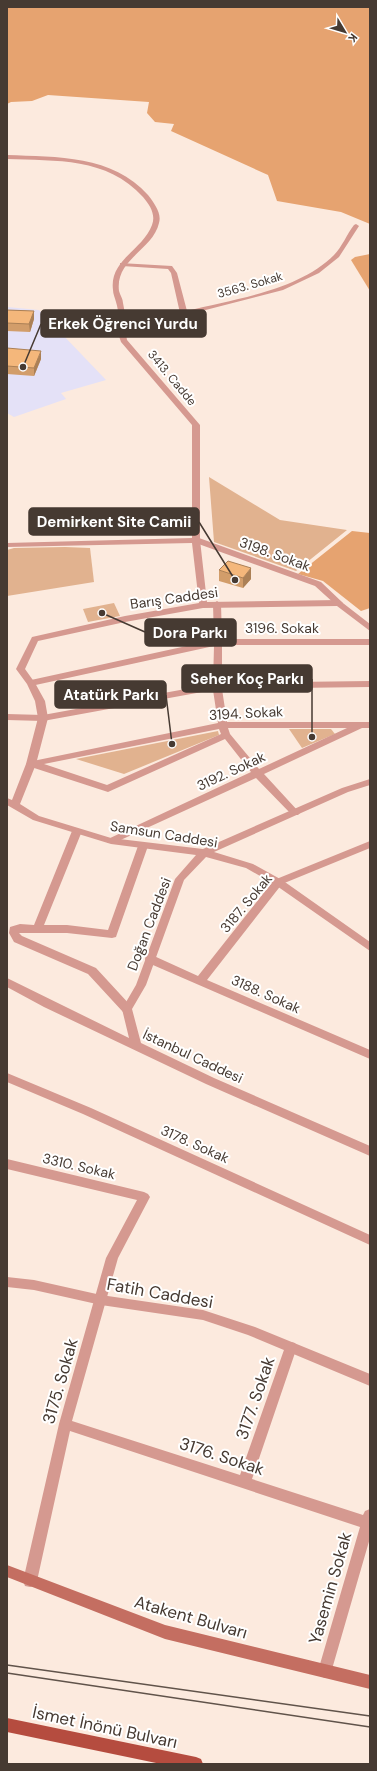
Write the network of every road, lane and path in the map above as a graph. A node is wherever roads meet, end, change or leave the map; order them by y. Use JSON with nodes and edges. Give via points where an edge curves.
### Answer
{"nodes":[{"id":1,"x":7,"y":158,"type":"edge"},
{"id":2,"x":356,"y":226,"type":"dead end"},
{"id":3,"x":122,"y":264,"type":"junction"},
{"id":4,"x":184,"y":314,"type":"junction"},
{"id":5,"x":128,"y":328,"type":"junction"},
{"id":6,"x":196,"y":540,"type":"junction"},
{"id":7,"x":7,"y":545,"type":"edge"},
{"id":8,"x":340,"y":603,"type":"junction"},
{"id":9,"x":217,"y":604,"type":"junction"},
{"id":10,"x":203,"y":605,"type":"junction"},
{"id":11,"x":370,"y":628,"type":"edge"},
{"id":12,"x":218,"y":642,"type":"junction"},
{"id":13,"x":370,"y":642,"type":"edge"},
{"id":14,"x":31,"y":683,"type":"junction"},
{"id":15,"x":370,"y":684,"type":"edge"},
{"id":16,"x":217,"y":686,"type":"junction"},
{"id":17,"x":7,"y":717,"type":"edge"},
{"id":18,"x":43,"y":718,"type":"junction"},
{"id":19,"x":366,"y":725,"type":"edge"},
{"id":20,"x":224,"y":730,"type":"junction"},
{"id":21,"x":31,"y":764,"type":"junction"},
{"id":22,"x":258,"y":774,"type":"junction"},
{"id":23,"x":370,"y":782,"type":"edge"},
{"id":24,"x":11,"y":803,"type":"edge"},
{"id":25,"x":295,"y":813,"type":"junction"},
{"id":26,"x":77,"y":831,"type":"junction"},
{"id":27,"x":111,"y":841,"type":"junction"},
{"id":28,"x":370,"y":844,"type":"edge"},
{"id":29,"x":142,"y":846,"type":"junction"},
{"id":30,"x":204,"y":853,"type":"junction"},
{"id":31,"x":278,"y":882,"type":"junction"},
{"id":32,"x":37,"y":929,"type":"junction"},
{"id":33,"x":370,"y":947,"type":"edge"},
{"id":34,"x":150,"y":959,"type":"junction"},
{"id":35,"x":201,"y":980,"type":"junction"},
{"id":36,"x":7,"y":982,"type":"edge"},
{"id":37,"x":127,"y":1009,"type":"junction"},
{"id":38,"x":136,"y":1046,"type":"junction"},
{"id":39,"x":370,"y":1055,"type":"edge"},
{"id":40,"x":7,"y":1077,"type":"edge"},
{"id":41,"x":370,"y":1151,"type":"edge"},
{"id":42,"x":7,"y":1164,"type":"edge"},
{"id":43,"x":144,"y":1197,"type":"joint"},
{"id":44,"x":370,"y":1240,"type":"edge"},
{"id":45,"x":7,"y":1282,"type":"edge"},
{"id":46,"x":101,"y":1300,"type":"junction"},
{"id":47,"x":291,"y":1347,"type":"junction"},
{"id":48,"x":370,"y":1380,"type":"edge"},
{"id":49,"x":65,"y":1424,"type":"junction"},
{"id":50,"x":244,"y":1482,"type":"junction"},
{"id":51,"x":369,"y":1519,"type":"edge"},
{"id":52,"x":7,"y":1571,"type":"edge"},
{"id":53,"x":30,"y":1581,"type":"junction"},
{"id":54,"x":324,"y":1671,"type":"junction"},
{"id":55,"x":370,"y":1682,"type":"edge"},
{"id":56,"x":7,"y":1725,"type":"edge"},
{"id":57,"x":196,"y":1764,"type":"edge"}],
"edges":[{"from":1,"to":3,"type":"street","name":"3413. Cadde","via":[[74,161],[105,168],[130,179],[156,210],[156,223],[148,240]]},
{"from":2,"to":4,"type":"street","name":"3563. Sokak","via":[[337,256],[317,272],[281,289]]},
{"from":3,"to":4,"type":"street","via":[[170,267],[174,273]]},
{"from":3,"to":5,"type":"street","name":"3413. Cadde","via":[[116,292],[122,319]]},
{"from":4,"to":5,"type":"street","name":"3563. Sokak"},
{"from":5,"to":6,"type":"street","name":"3413. Cadde","via":[[122,333],[124,340],[196,425]]},
{"from":6,"to":7,"type":"street","via":[[42,542]]},
{"from":6,"to":8,"type":"street","name":"3198. Sokak","via":[[318,584]]},
{"from":6,"to":10,"type":"street","name":"3413. Cadde"},
{"from":8,"to":9,"type":"street","name":"Barış Caddesi"},
{"from":8,"to":11,"type":"street"},
{"from":9,"to":10,"type":"street","name":"Barış Caddesi"},
{"from":9,"to":12,"type":"street"},
{"from":10,"to":14,"type":"street","name":"Barış Caddesi","via":[[36,639],[20,669]]},
{"from":12,"to":13,"type":"street","name":"3196. Sokak"},
{"from":12,"to":14,"type":"street","name":"3196. Sokak"},
{"from":12,"to":16,"type":"street"},
{"from":14,"to":18,"type":"street","name":"Barış Caddesi","via":[[40,701]]},
{"from":15,"to":16,"type":"street"},
{"from":16,"to":18,"type":"street"},
{"from":16,"to":20,"type":"street"},
{"from":17,"to":18,"type":"street"},
{"from":18,"to":21,"type":"street","name":"Barış Caddesi"},
{"from":19,"to":20,"type":"street","name":"3194. Sokak"},
{"from":19,"to":22,"type":"street","name":"3192. Sokak"},
{"from":20,"to":21,"type":"street","name":"3194. Sokak"},
{"from":20,"to":21,"type":"street","via":[[108,789]]},
{"from":20,"to":22,"type":"street"},
{"from":21,"to":24,"type":"street","name":"Barış Caddesi"},
{"from":22,"to":25,"type":"street"},
{"from":22,"to":27,"type":"street","name":"3192. Sokak"},
{"from":23,"to":25,"type":"street","name":"Doğan Caddesi","via":[[345,790]]},
{"from":24,"to":26,"type":"street","name":"Samsun Caddesi","via":[[36,818]]},
{"from":25,"to":30,"type":"street","name":"Doğan Caddesi"},
{"from":26,"to":27,"type":"street","name":"Samsun Caddesi"},
{"from":26,"to":32,"type":"street"},
{"from":27,"to":29,"type":"street","name":"Samsun Caddesi"},
{"from":28,"to":31,"type":"street","name":"3187. Sokak"},
{"from":29,"to":30,"type":"street","name":"Samsun Caddesi"},
{"from":29,"to":32,"type":"street","via":[[112,934],[67,928]]},
{"from":30,"to":31,"type":"street","name":"Samsun Caddesi","via":[[249,866]]},
{"from":30,"to":34,"type":"street","name":"Doğan Caddesi","via":[[180,879]]},
{"from":31,"to":33,"type":"street","name":"Samsun Caddesi"},
{"from":31,"to":35,"type":"street","name":"3187. Sokak"},
{"from":32,"to":37,"type":"street","via":[[20,928],[14,930],[14,933],[18,939],[92,971]]},
{"from":34,"to":35,"type":"street","name":"3188. Sokak"},
{"from":34,"to":37,"type":"street","name":"Doğan Caddesi","via":[[141,985]]},
{"from":35,"to":39,"type":"street","name":"3188. Sokak"},
{"from":36,"to":38,"type":"street","name":"İstanbul Caddesi"},
{"from":37,"to":38,"type":"street"},
{"from":38,"to":41,"type":"street","name":"İstanbul Caddesi"},
{"from":40,"to":44,"type":"street","name":"3178. Sokak"},
{"from":42,"to":43,"type":"street","name":"3310. Sokak"},
{"from":43,"to":46,"type":"street","name":"3175. Sokak","via":[[112,1258]]},
{"from":45,"to":46,"type":"street","name":"Fatih Caddesi"},
{"from":46,"to":47,"type":"street","name":"Fatih Caddesi","via":[[203,1315]]},
{"from":46,"to":49,"type":"street","name":"3175. Sokak"},
{"from":47,"to":48,"type":"street","name":"Fatih Caddesi"},
{"from":47,"to":50,"type":"street","name":"3177. Sokak"},
{"from":49,"to":50,"type":"street","name":"3176. Sokak"},
{"from":49,"to":53,"type":"street","name":"3175. Sokak"},
{"from":50,"to":51,"type":"street","name":"3176. Sokak"},
{"from":51,"to":54,"type":"street","name":"Yasemin Sokak"},
{"from":52,"to":53,"type":"main road","name":"Atakent Bulvarı"},
{"from":53,"to":54,"type":"main road","name":"Atakent Bulvarı","via":[[165,1632]]},
{"from":54,"to":55,"type":"main road","name":"Atakent Bulvarı"},
{"from":56,"to":57,"type":"main road","name":"İsmet İnönü Bulvarı"}]}
